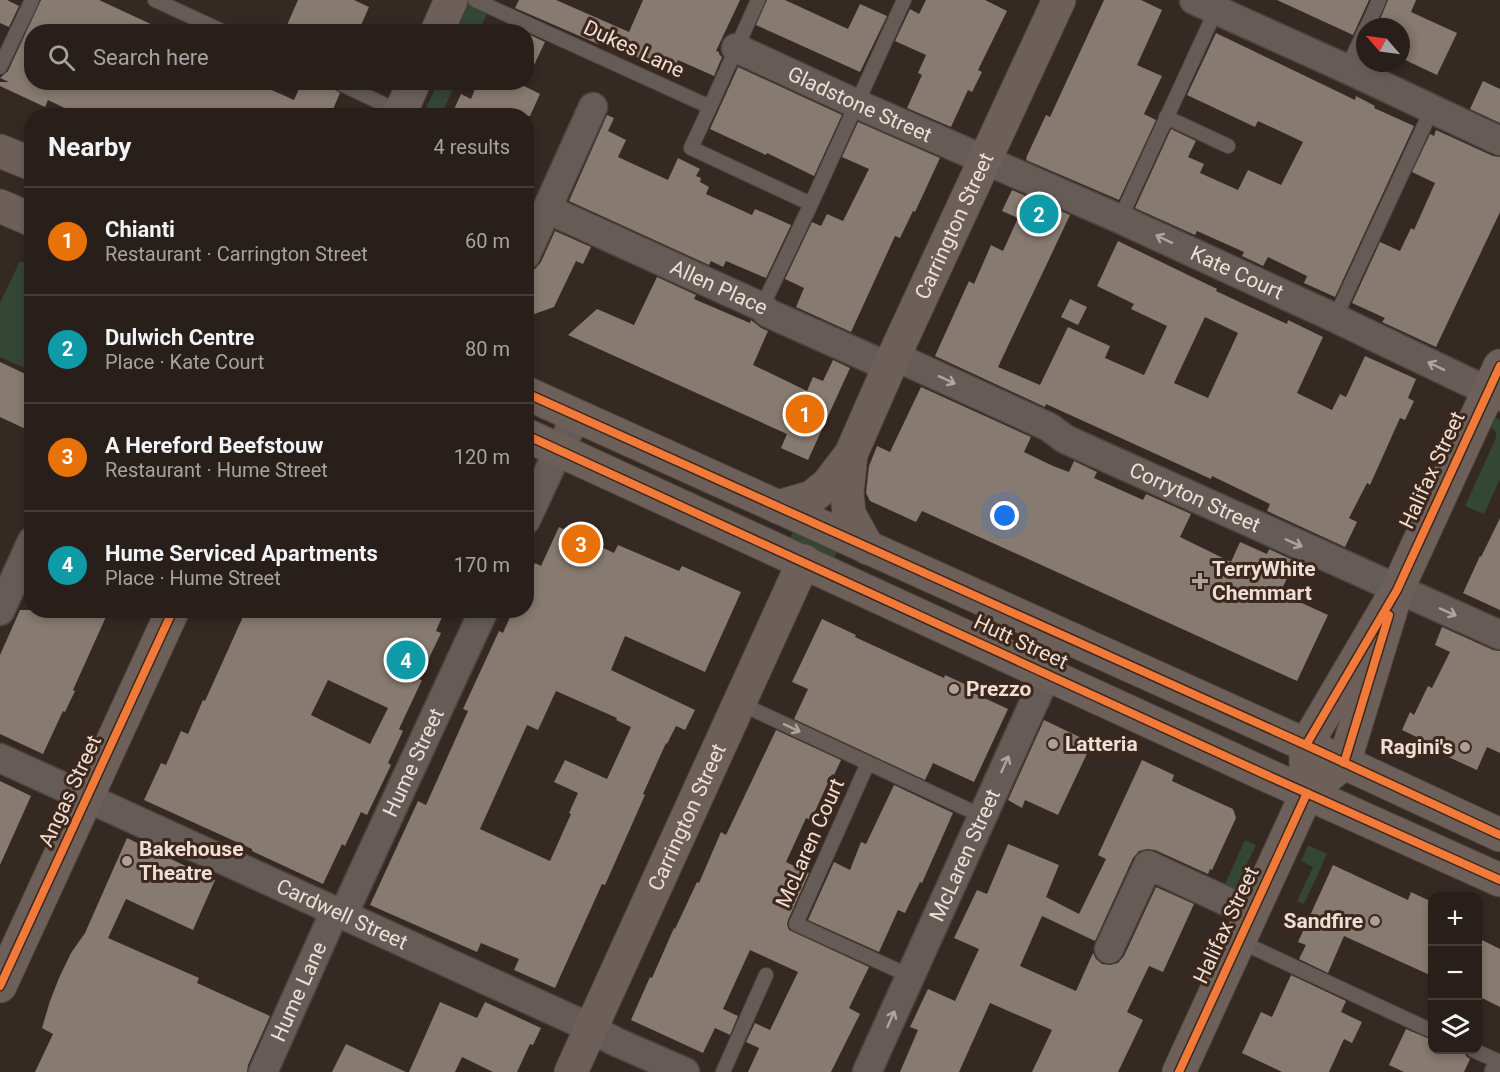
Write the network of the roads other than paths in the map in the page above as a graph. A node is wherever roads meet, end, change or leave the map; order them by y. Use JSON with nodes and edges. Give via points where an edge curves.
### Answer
{"nodes":[{"id":1,"x":32,"y":0,"type":"edge"},
{"id":2,"x":155,"y":0,"type":"edge"},
{"id":3,"x":451,"y":0,"type":"edge"},
{"id":4,"x":476,"y":0,"type":"edge"},
{"id":5,"x":758,"y":0,"type":"edge"},
{"id":6,"x":904,"y":0,"type":"edge"},
{"id":7,"x":1059,"y":0,"type":"edge"},
{"id":8,"x":1379,"y":0,"type":"edge"},
{"id":9,"x":1215,"y":6,"type":"edge"},
{"id":10,"x":1371,"y":18,"type":"edge"},
{"id":11,"x":207,"y":24,"type":"edge"},
{"id":12,"x":440,"y":24,"type":"edge"},
{"id":13,"x":528,"y":24,"type":"edge"},
{"id":14,"x":534,"y":27,"type":"edge"},
{"id":15,"x":736,"y":48,"type":"junction"},
{"id":16,"x":1356,"y":50,"type":"edge"},
{"id":17,"x":0,"y":67,"type":"edge"},
{"id":18,"x":1347,"y":69,"type":"junction"},
{"id":19,"x":363,"y":90,"type":"edge"},
{"id":20,"x":404,"y":103,"type":"edge"},
{"id":21,"x":857,"y":104,"type":"junction"},
{"id":22,"x":593,"y":107,"type":"dead end"},
{"id":23,"x":710,"y":107,"type":"junction"},
{"id":24,"x":1432,"y":109,"type":"junction"},
{"id":25,"x":1166,"y":117,"type":"junction"},
{"id":26,"x":1500,"y":141,"type":"edge"},
{"id":27,"x":1228,"y":146,"type":"dead end"},
{"id":28,"x":0,"y":150,"type":"edge"},
{"id":29,"x":24,"y":160,"type":"edge"},
{"id":30,"x":984,"y":160,"type":"junction"},
{"id":31,"x":811,"y":204,"type":"junction"},
{"id":32,"x":0,"y":207,"type":"edge"},
{"id":33,"x":547,"y":209,"type":"junction"},
{"id":34,"x":24,"y":216,"type":"edge"},
{"id":35,"x":1120,"y":219,"type":"junction"},
{"id":36,"x":534,"y":237,"type":"edge"},
{"id":37,"x":762,"y":306,"type":"junction"},
{"id":38,"x":1335,"y":318,"type":"junction"},
{"id":39,"x":891,"y":362,"type":"junction"},
{"id":40,"x":1496,"y":385,"type":"edge"},
{"id":41,"x":534,"y":397,"type":"edge"},
{"id":42,"x":577,"y":416,"type":"junction"},
{"id":43,"x":534,"y":438,"type":"edge"},
{"id":44,"x":560,"y":449,"type":"junction"},
{"id":45,"x":851,"y":454,"type":"junction"},
{"id":46,"x":534,"y":503,"type":"edge"},
{"id":47,"x":778,"y":507,"type":"junction"},
{"id":48,"x":868,"y":548,"type":"junction"},
{"id":49,"x":24,"y":558,"type":"edge"},
{"id":50,"x":804,"y":561,"type":"junction"},
{"id":51,"x":1397,"y":590,"type":"junction"},
{"id":52,"x":0,"y":611,"type":"edge"},
{"id":53,"x":169,"y":618,"type":"edge"},
{"id":54,"x":480,"y":618,"type":"edge"},
{"id":55,"x":1500,"y":635,"type":"edge"},
{"id":56,"x":1064,"y":636,"type":"junction"},
{"id":57,"x":1046,"y":673,"type":"junction"},
{"id":58,"x":739,"y":703,"type":"junction"},
{"id":59,"x":1306,"y":746,"type":"junction"},
{"id":60,"x":0,"y":758,"type":"edge"},
{"id":61,"x":868,"y":763,"type":"junction"},
{"id":62,"x":1344,"y":763,"type":"junction"},
{"id":63,"x":1307,"y":793,"type":"junction"},
{"id":64,"x":87,"y":798,"type":"junction"},
{"id":65,"x":982,"y":816,"type":"junction"},
{"id":66,"x":1500,"y":835,"type":"edge"},
{"id":67,"x":1500,"y":880,"type":"edge"},
{"id":68,"x":339,"y":913,"type":"junction"},
{"id":69,"x":1245,"y":927,"type":"junction"},
{"id":70,"x":1109,"y":949,"type":"dead end"},
{"id":71,"x":766,"y":975,"type":"dead end"},
{"id":72,"x":910,"y":976,"type":"junction"},
{"id":73,"x":0,"y":987,"type":"edge"},
{"id":74,"x":591,"y":1028,"type":"junction"},
{"id":75,"x":1428,"y":1029,"type":"edge"},
{"id":76,"x":1482,"y":1054,"type":"edge"},
{"id":77,"x":1500,"y":1062,"type":"edge"},
{"id":78,"x":262,"y":1072,"type":"edge"},
{"id":79,"x":571,"y":1072,"type":"edge"},
{"id":80,"x":685,"y":1072,"type":"edge"},
{"id":81,"x":723,"y":1072,"type":"edge"},
{"id":82,"x":867,"y":1072,"type":"edge"},
{"id":83,"x":1179,"y":1072,"type":"edge"}],
"edges":[{"from":1,"to":17,"type":"lane"},
{"from":2,"to":11,"type":"lane"},
{"from":3,"to":12,"type":"street"},
{"from":4,"to":13,"type":"lane","name":"Dukes Lane"},
{"from":5,"to":15,"type":"lane"},
{"from":6,"to":21,"type":"lane"},
{"from":7,"to":30,"type":"street","name":"Carrington Street"},
{"from":8,"to":10,"type":"lane"},
{"from":9,"to":18,"type":"street"},
{"from":9,"to":25,"type":"lane"},
{"from":14,"to":23,"type":"lane","name":"Dukes Lane"},
{"from":15,"to":21,"type":"street","name":"Gladstone Street"},
{"from":15,"to":23,"type":"lane"},
{"from":16,"to":18,"type":"lane"},
{"from":18,"to":24,"type":"street"},
{"from":19,"to":20,"type":"lane"},
{"from":21,"to":30,"type":"street","name":"Gladstone Street"},
{"from":21,"to":31,"type":"lane"},
{"from":22,"to":33,"type":"street"},
{"from":23,"to":31,"type":"lane","via":[[691,148]]},
{"from":24,"to":26,"type":"street"},
{"from":24,"to":38,"type":"lane"},
{"from":25,"to":27,"type":"lane"},
{"from":25,"to":35,"type":"lane"},
{"from":28,"to":29,"type":"street"},
{"from":30,"to":35,"type":"street","name":"Kate Court"},
{"from":30,"to":39,"type":"street","name":"Carrington Street"},
{"from":31,"to":37,"type":"lane"},
{"from":32,"to":34,"type":"street"},
{"from":33,"to":36,"type":"street"},
{"from":33,"to":37,"type":"street","name":"Allen Place"},
{"from":38,"to":35,"type":"street","name":"Kate Court","one_way":true},
{"from":37,"to":39,"type":"street","name":"Allen Place","via":[[768,313]]},
{"from":40,"to":38,"type":"street","name":"Kate Court","one_way":true},
{"from":39,"to":45,"type":"street","name":"Carrington Street"},
{"from":39,"to":51,"type":"street","name":"Corryton Street","one_way":true,"via":[[1049,427],[1065,440]]},
{"from":40,"to":51,"type":"street","name":"Halifax Street"},
{"from":41,"to":42,"type":"street","name":"Hutt Street"},
{"from":42,"to":44,"type":"street"},
{"from":42,"to":47,"type":"street","name":"Hutt Street"},
{"from":43,"to":44,"type":"street","name":"Hutt Street"},
{"from":44,"to":46,"type":"street"},
{"from":44,"to":50,"type":"street","name":"Hutt Street"},
{"from":45,"to":47,"type":"street","name":"Carrington Street","via":[[828,484],[812,497]]},
{"from":45,"to":48,"type":"street","name":"Carrington Street","via":[[849,514]]},
{"from":47,"to":48,"type":"street","name":"Hutt Street"},
{"from":48,"to":56,"type":"street","name":"Hutt Street"},
{"from":49,"to":52,"type":"street"},
{"from":50,"to":57,"type":"street","name":"Hutt Street"},
{"from":50,"to":58,"type":"street","name":"Carrington Street"},
{"from":51,"to":55,"type":"street","name":"Corryton Street","one_way":true},
{"from":51,"to":59,"type":"street","name":"Halifax Street"},
{"from":51,"to":62,"type":"street","name":"Halifax Street"},
{"from":53,"to":64,"type":"street","name":"Angas Street"},
{"from":54,"to":68,"type":"street","name":"Hume Street"},
{"from":56,"to":57,"type":"street","name":"McLaren Street"},
{"from":56,"to":59,"type":"street","name":"Hutt Street"},
{"from":57,"to":63,"type":"street","name":"Hutt Street"},
{"from":65,"to":57,"type":"street","name":"McLaren Street","one_way":true},
{"from":58,"to":61,"type":"lane","one_way":true},
{"from":58,"to":74,"type":"street","name":"Carrington Street"},
{"from":59,"to":62,"type":"street","name":"Hutt Street"},
{"from":59,"to":63,"type":"street","name":"Halifax Street"},
{"from":60,"to":64,"type":"street","name":"Cardwell Street"},
{"from":61,"to":65,"type":"lane"},
{"from":61,"to":72,"type":"lane","name":"McLaren Court","via":[[796,924]]},
{"from":62,"to":63,"type":"street","name":"Halifax Street"},
{"from":62,"to":66,"type":"street","name":"Hutt Street"},
{"from":63,"to":67,"type":"street","name":"Hutt Street"},
{"from":63,"to":69,"type":"street","name":"Halifax Street"},
{"from":64,"to":68,"type":"street","name":"Cardwell Street"},
{"from":64,"to":73,"type":"street","name":"Angas Street"},
{"from":65,"to":72,"type":"street","name":"McLaren Street"},
{"from":68,"to":74,"type":"street","name":"Cardwell Street"},
{"from":68,"to":78,"type":"street","name":"Hume Lane"},
{"from":69,"to":70,"type":"street","via":[[1148,865]]},
{"from":69,"to":75,"type":"lane"},
{"from":69,"to":83,"type":"street","name":"Halifax Street"},
{"from":71,"to":81,"type":"lane"},
{"from":82,"to":72,"type":"street","name":"McLaren Street","one_way":true},
{"from":74,"to":79,"type":"street","name":"Carrington Street"},
{"from":74,"to":80,"type":"street","name":"Cardwell Street"},
{"from":76,"to":77,"type":"lane"}]}
